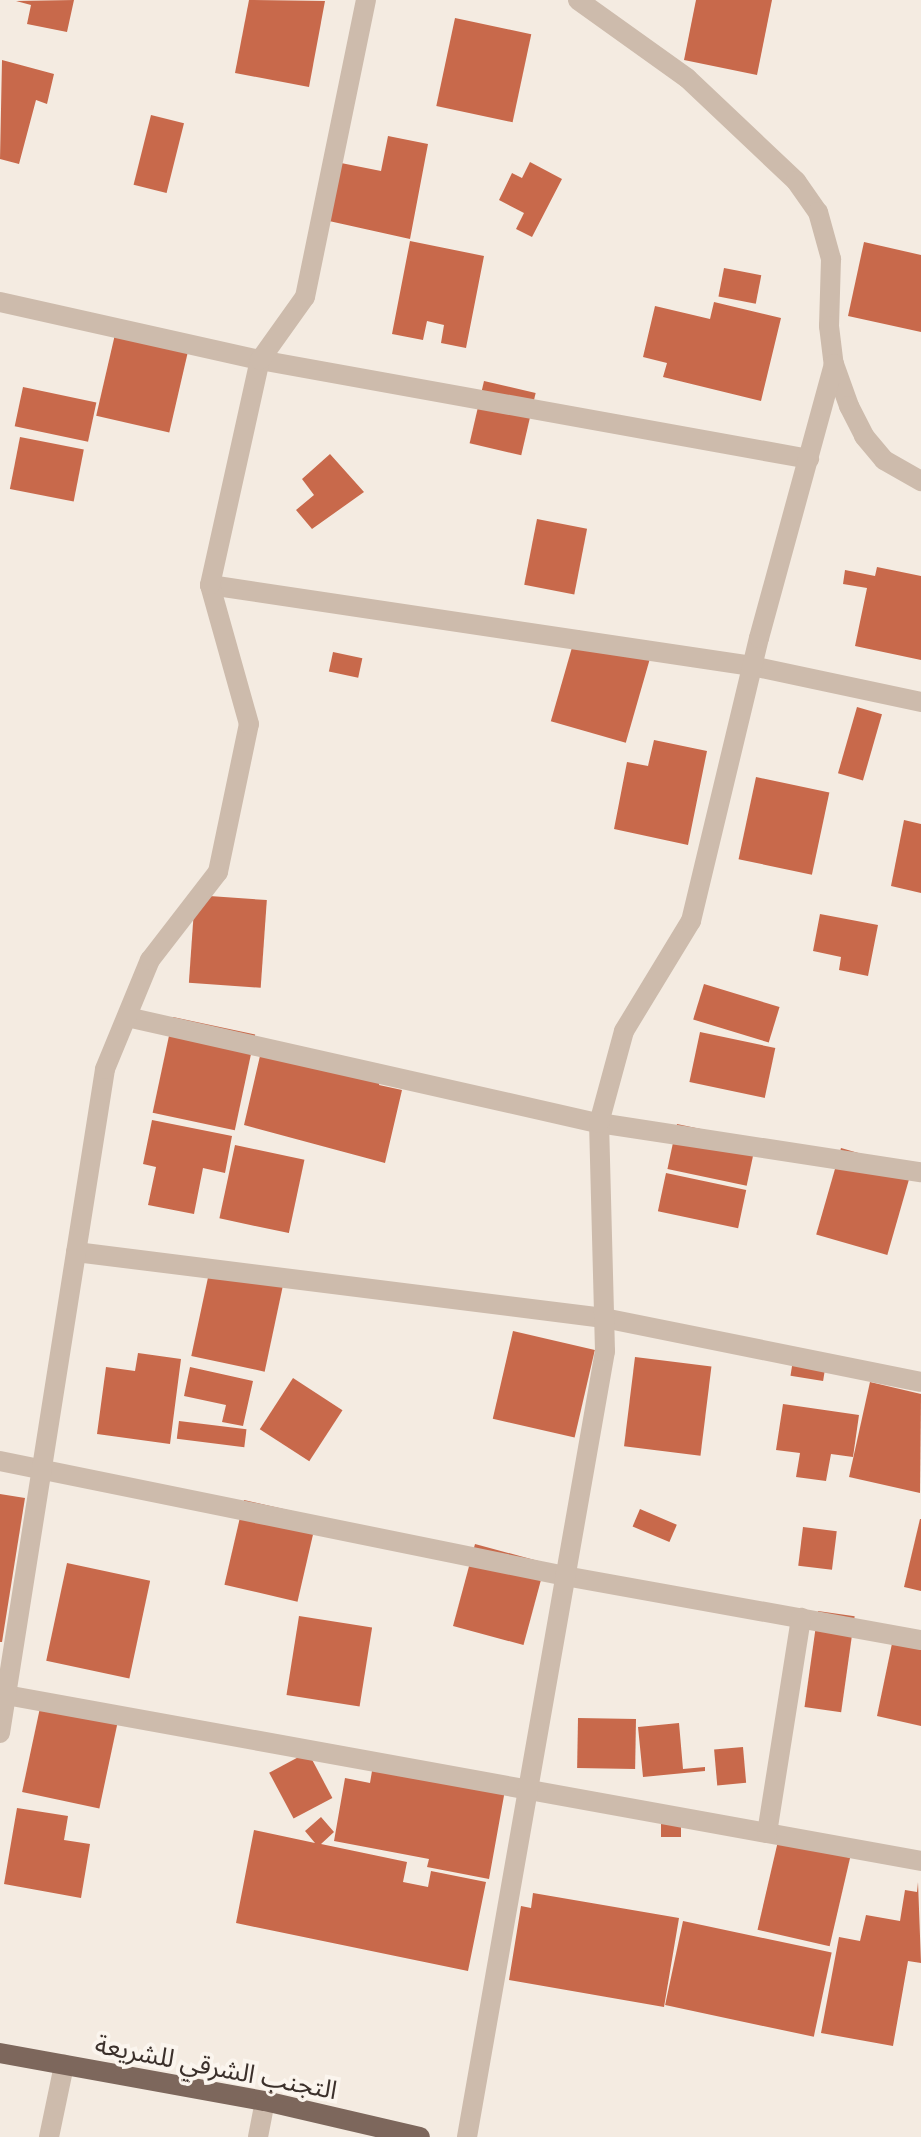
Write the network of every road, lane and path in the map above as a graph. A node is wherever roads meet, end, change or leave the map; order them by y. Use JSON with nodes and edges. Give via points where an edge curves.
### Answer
{"nodes":[{"id":1,"x":366,"y":0,"type":"edge"},
{"id":2,"x":578,"y":0,"type":"edge"},
{"id":3,"x":0,"y":302,"type":"edge"},
{"id":4,"x":260,"y":360,"type":"junction"},
{"id":5,"x":834,"y":364,"type":"junction"},
{"id":6,"x":809,"y":459,"type":"junction"},
{"id":7,"x":921,"y":481,"type":"edge"},
{"id":8,"x":210,"y":585,"type":"junction"},
{"id":9,"x":752,"y":666,"type":"junction"},
{"id":10,"x":921,"y":702,"type":"edge"},
{"id":11,"x":127,"y":1017,"type":"junction"},
{"id":12,"x":599,"y":1123,"type":"junction"},
{"id":13,"x":921,"y":1172,"type":"edge"},
{"id":14,"x":76,"y":1252,"type":"junction"},
{"id":15,"x":604,"y":1318,"type":"junction"},
{"id":16,"x":921,"y":1382,"type":"edge"},
{"id":17,"x":0,"y":1461,"type":"edge"},
{"id":18,"x":42,"y":1469,"type":"junction"},
{"id":19,"x":565,"y":1576,"type":"junction"},
{"id":20,"x":801,"y":1618,"type":"junction"},
{"id":21,"x":921,"y":1640,"type":"edge"},
{"id":22,"x":6,"y":1695,"type":"junction"},
{"id":23,"x":0,"y":1733,"type":"edge"},
{"id":24,"x":528,"y":1790,"type":"junction"},
{"id":25,"x":767,"y":1833,"type":"junction"},
{"id":26,"x":921,"y":1861,"type":"edge"},
{"id":27,"x":0,"y":2053,"type":"edge"},
{"id":28,"x":64,"y":2065,"type":"junction"},
{"id":29,"x":265,"y":2101,"type":"junction"},
{"id":30,"x":49,"y":2137,"type":"edge"},
{"id":31,"x":258,"y":2137,"type":"edge"},
{"id":32,"x":420,"y":2137,"type":"edge"},
{"id":33,"x":467,"y":2137,"type":"edge"}],
"edges":[{"from":1,"to":4,"type":"street","via":[[305,297]]},
{"from":2,"to":5,"type":"street","via":[[687,78],[796,181],[818,212],[831,259]]},
{"from":3,"to":4,"type":"street"},
{"from":4,"to":6,"type":"street"},
{"from":4,"to":8,"type":"street"},
{"from":5,"to":6,"type":"street"},
{"from":5,"to":7,"type":"street","via":[[864,436],[884,460]]},
{"from":6,"to":9,"type":"street"},
{"from":8,"to":9,"type":"street"},
{"from":8,"to":11,"type":"street","via":[[249,724],[218,872],[150,960]]},
{"from":9,"to":10,"type":"street"},
{"from":9,"to":12,"type":"street","via":[[691,921],[624,1031]]},
{"from":11,"to":12,"type":"street"},
{"from":11,"to":14,"type":"street","via":[[105,1069]]},
{"from":12,"to":13,"type":"street"},
{"from":12,"to":15,"type":"street"},
{"from":14,"to":15,"type":"street"},
{"from":14,"to":18,"type":"street"},
{"from":15,"to":16,"type":"street"},
{"from":15,"to":19,"type":"street","via":[[605,1351]]},
{"from":17,"to":18,"type":"street"},
{"from":18,"to":19,"type":"street"},
{"from":18,"to":22,"type":"street"},
{"from":19,"to":20,"type":"street"},
{"from":19,"to":24,"type":"street"},
{"from":20,"to":21,"type":"street"},
{"from":20,"to":25,"type":"street"},
{"from":22,"to":23,"type":"street"},
{"from":22,"to":24,"type":"street"},
{"from":24,"to":25,"type":"street"},
{"from":24,"to":33,"type":"street"},
{"from":25,"to":26,"type":"street"},
{"from":27,"to":28,"type":"main road","name":"التجنب الشرقي للشريعة"},
{"from":28,"to":29,"type":"main road","name":"التجنب الشرقي للشريعة"},
{"from":28,"to":30,"type":"street"},
{"from":29,"to":31,"type":"street"},
{"from":29,"to":32,"type":"main road","name":"التجنب الشرقي للشريعة"}]}
